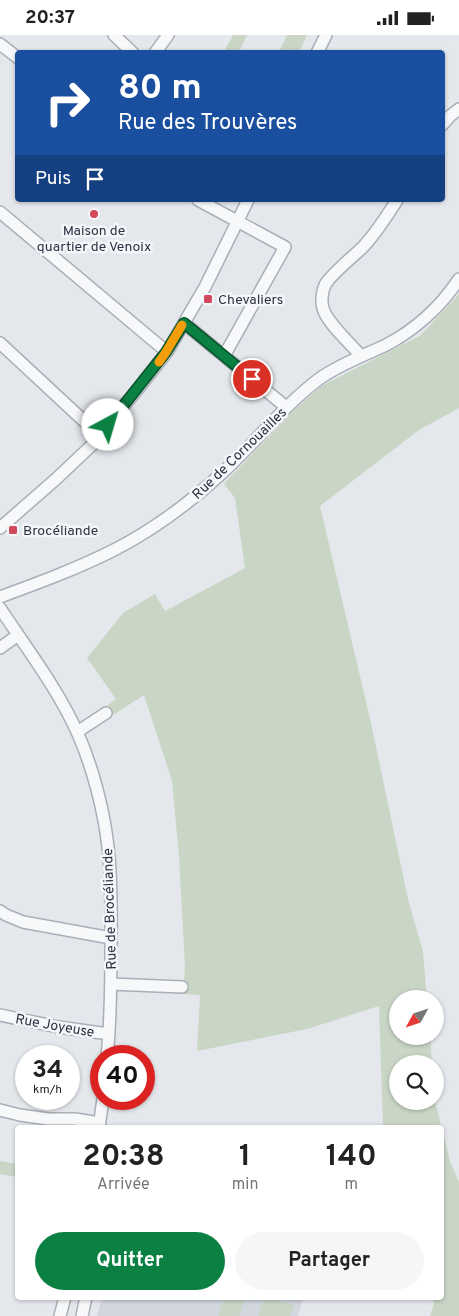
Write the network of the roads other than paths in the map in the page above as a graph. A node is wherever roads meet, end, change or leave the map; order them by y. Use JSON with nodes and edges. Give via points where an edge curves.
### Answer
{"nodes":[{"id":1,"x":114,"y":35,"type":"edge"},
{"id":2,"x":168,"y":35,"type":"edge"},
{"id":3,"x":326,"y":35,"type":"edge"},
{"id":4,"x":0,"y":44,"type":"edge"},
{"id":5,"x":130,"y":50,"type":"edge"},
{"id":6,"x":157,"y":50,"type":"edge"},
{"id":7,"x":318,"y":50,"type":"edge"},
{"id":8,"x":15,"y":56,"type":"edge"},
{"id":9,"x":202,"y":202,"type":"edge"},
{"id":10,"x":247,"y":202,"type":"edge"},
{"id":11,"x":396,"y":202,"type":"edge"},
{"id":12,"x":0,"y":212,"type":"edge"},
{"id":13,"x":238,"y":222,"type":"junction"},
{"id":14,"x":459,"y":279,"type":"edge"},
{"id":15,"x":184,"y":323,"type":"junction"},
{"id":16,"x":1,"y":346,"type":"edge"},
{"id":17,"x":166,"y":352,"type":"junction"},
{"id":18,"x":224,"y":356,"type":"junction"},
{"id":19,"x":361,"y":356,"type":"junction"},
{"id":20,"x":286,"y":407,"type":"junction"},
{"id":21,"x":100,"y":436,"type":"junction"},
{"id":22,"x":0,"y":527,"type":"edge"},
{"id":23,"x":0,"y":597,"type":"edge"},
{"id":24,"x":0,"y":608,"type":"edge"},
{"id":25,"x":18,"y":635,"type":"junction"},
{"id":26,"x":2,"y":643,"type":"edge"},
{"id":27,"x":106,"y":713,"type":"dead end"},
{"id":28,"x":77,"y":732,"type":"junction"},
{"id":29,"x":0,"y":911,"type":"edge"},
{"id":30,"x":111,"y":938,"type":"junction"},
{"id":31,"x":111,"y":984,"type":"junction"},
{"id":32,"x":182,"y":987,"type":"dead end"},
{"id":33,"x":0,"y":1015,"type":"edge"},
{"id":34,"x":109,"y":1034,"type":"junction"},
{"id":35,"x":108,"y":1045,"type":"edge"},
{"id":36,"x":0,"y":1110,"type":"edge"},
{"id":37,"x":102,"y":1110,"type":"edge"},
{"id":38,"x":100,"y":1125,"type":"edge"},
{"id":39,"x":64,"y":1300,"type":"edge"},
{"id":40,"x":85,"y":1300,"type":"edge"},
{"id":41,"x":60,"y":1316,"type":"edge"},
{"id":42,"x":82,"y":1316,"type":"edge"}],
"edges":[{"from":1,"to":5,"type":"street"},
{"from":2,"to":6,"type":"street"},
{"from":3,"to":7,"type":"street"},
{"from":4,"to":8,"type":"street"},
{"from":9,"to":13,"type":"street"},
{"from":10,"to":13,"type":"street"},
{"from":11,"to":19,"type":"street","via":[[364,245],[325,285],[323,309]]},
{"from":12,"to":17,"type":"street"},
{"from":13,"to":15,"type":"street"},
{"from":13,"to":18,"type":"street","via":[[285,247]]},
{"from":14,"to":19,"type":"street","name":"Rue de Cornouailles","via":[[434,310],[411,330]]},
{"from":15,"to":17,"type":"street"},
{"from":15,"to":18,"type":"street"},
{"from":16,"to":21,"type":"street"},
{"from":17,"to":21,"type":"street"},
{"from":18,"to":20,"type":"street"},
{"from":19,"to":20,"type":"street","name":"Rue de Cornouailles","via":[[320,378]]},
{"from":20,"to":23,"type":"street","name":"Rue de Cornouailles","via":[[222,473],[186,504],[152,527],[87,563]]},
{"from":21,"to":22,"type":"street"},
{"from":24,"to":25,"type":"street","name":"Rue de Brocéliande"},
{"from":25,"to":26,"type":"street"},
{"from":25,"to":28,"type":"street","name":"Rue de Brocéliande","via":[[59,697]]},
{"from":27,"to":28,"type":"street"},
{"from":28,"to":30,"type":"street","name":"Rue de Brocéliande","via":[[104,820],[111,880]]},
{"from":29,"to":30,"type":"street","via":[[23,922]]},
{"from":30,"to":31,"type":"street","name":"Rue de Brocéliande"},
{"from":31,"to":32,"type":"street"},
{"from":31,"to":34,"type":"street","name":"Rue de Brocéliande"},
{"from":33,"to":34,"type":"street","name":"Rue Joyeuse"},
{"from":34,"to":35,"type":"street","name":"Rue de Brocéliande"},
{"from":36,"to":38,"type":"street"},
{"from":37,"to":38,"type":"street"},
{"from":39,"to":41,"type":"street"},
{"from":40,"to":42,"type":"street"}]}
